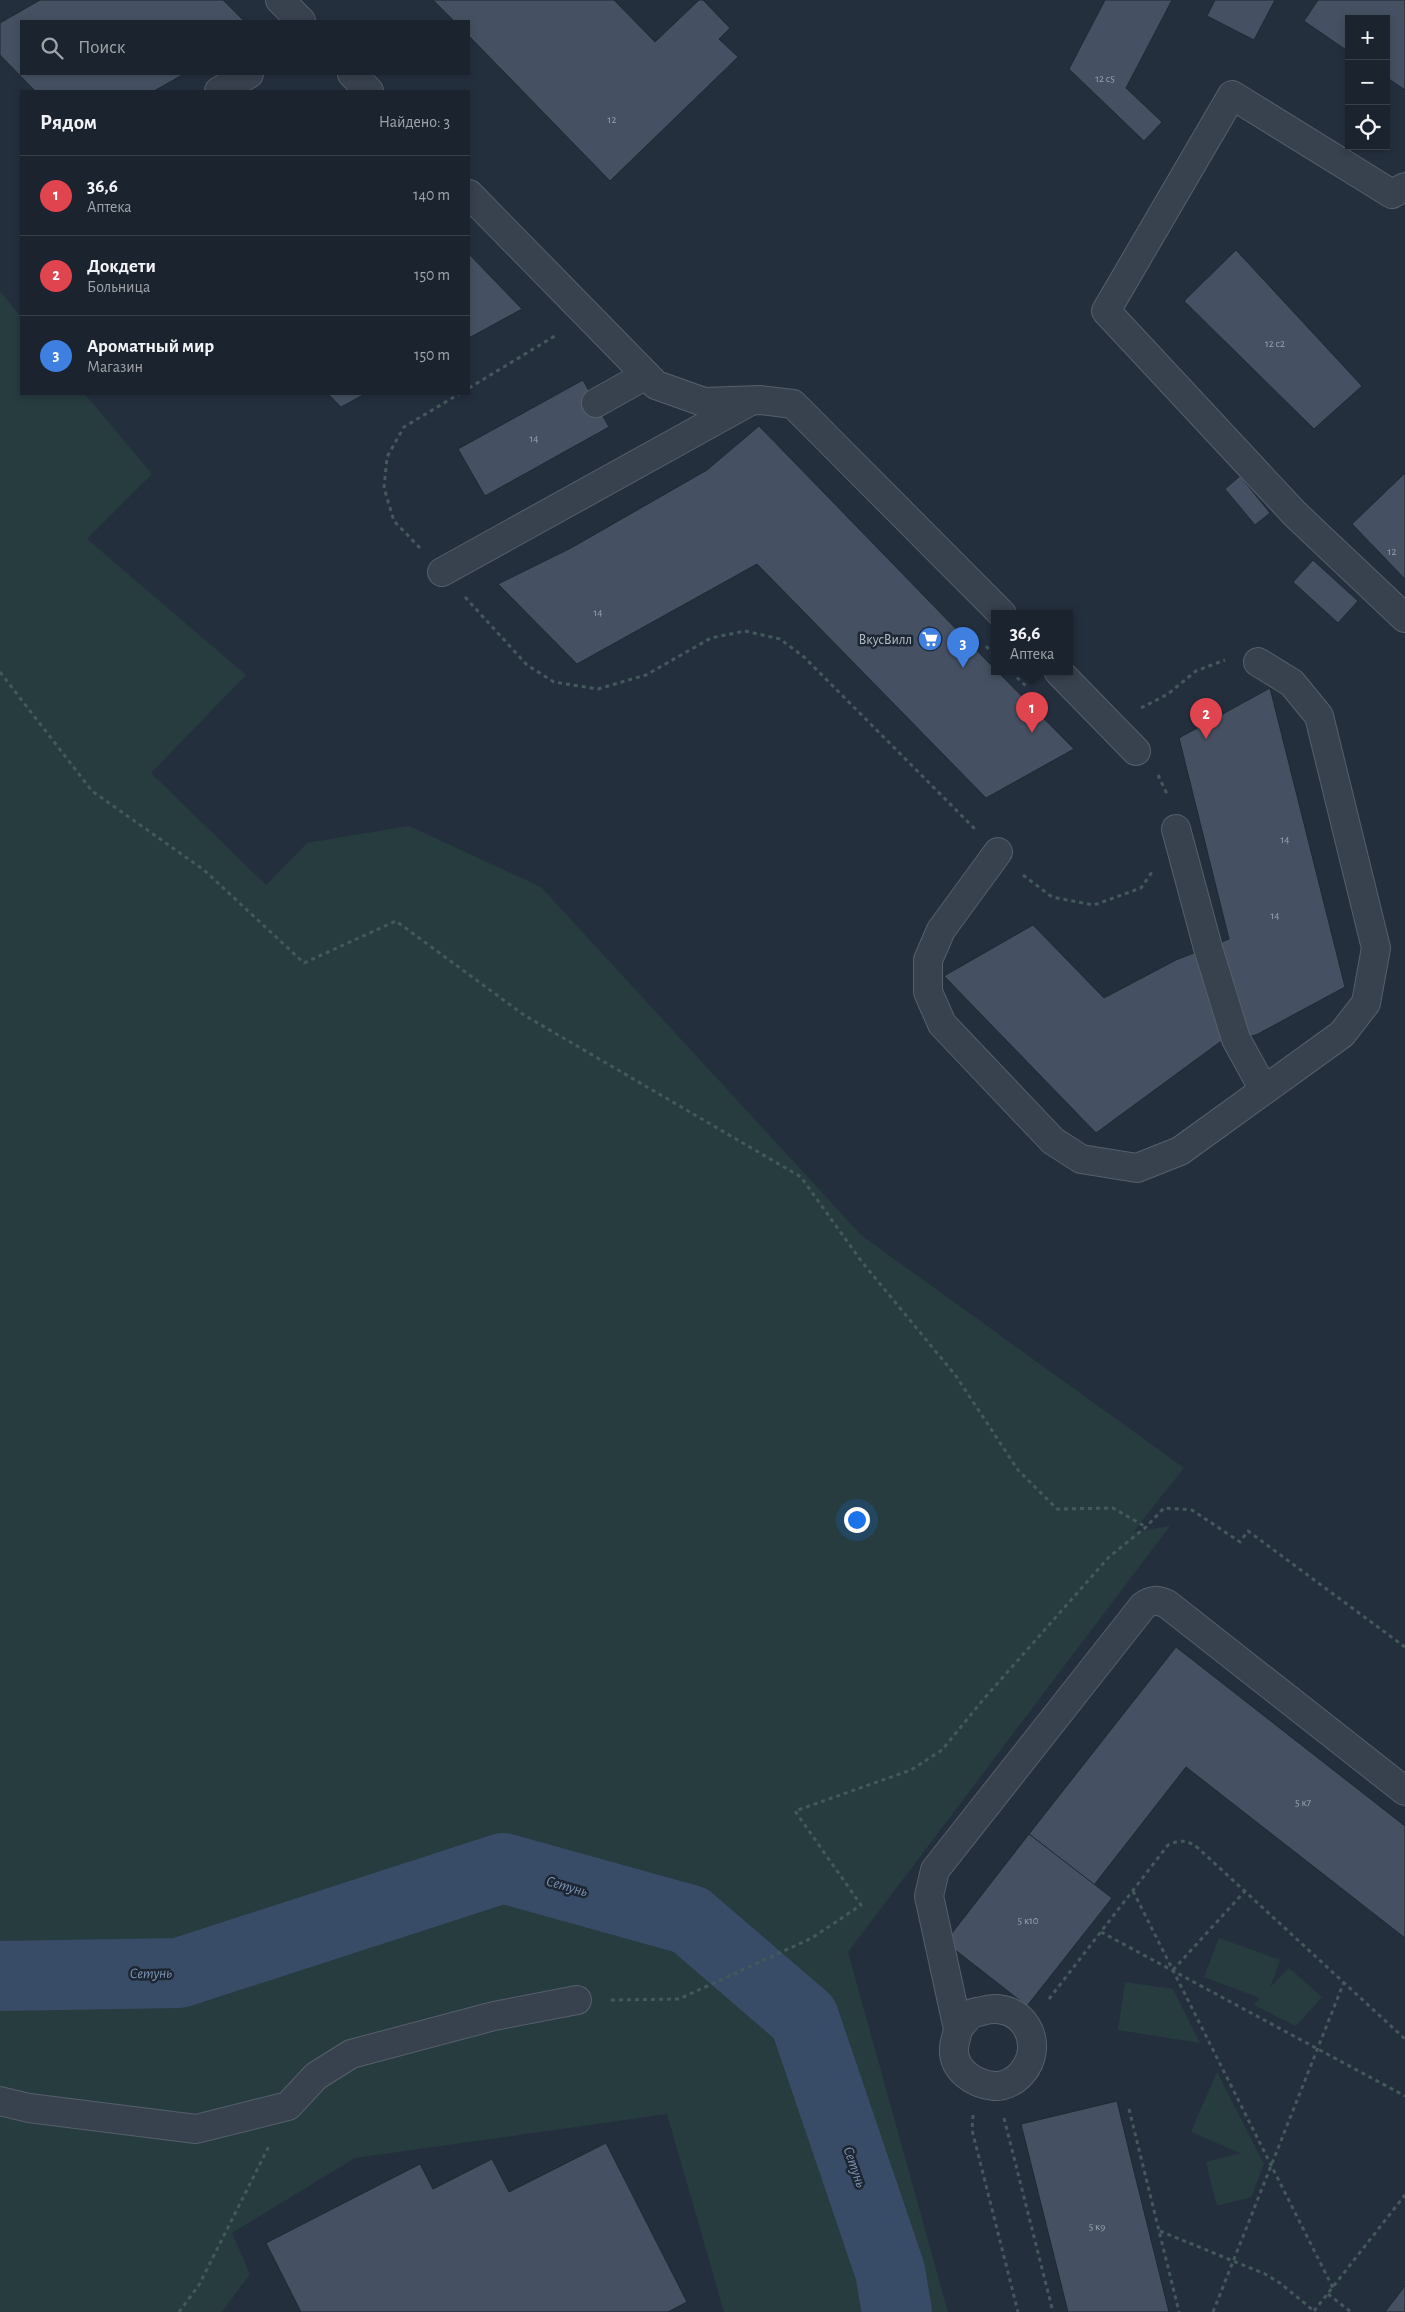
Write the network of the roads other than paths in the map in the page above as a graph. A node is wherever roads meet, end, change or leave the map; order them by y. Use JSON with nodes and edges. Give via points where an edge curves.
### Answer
{"nodes":[{"id":1,"x":280,"y":0,"type":"edge"},
{"id":2,"x":300,"y":20,"type":"edge"},
{"id":3,"x":247,"y":75,"type":"edge"},
{"id":4,"x":353,"y":75,"type":"edge"},
{"id":5,"x":221,"y":90,"type":"edge"},
{"id":6,"x":368,"y":90,"type":"edge"},
{"id":7,"x":1405,"y":187,"type":"edge"},
{"id":8,"x":470,"y":195,"type":"edge"},
{"id":9,"x":646,"y":375,"type":"junction"},
{"id":10,"x":752,"y":400,"type":"junction"},
{"id":11,"x":596,"y":403,"type":"dead end"},
{"id":12,"x":442,"y":572,"type":"road end"},
{"id":13,"x":998,"y":610,"type":"edge"},
{"id":14,"x":1405,"y":618,"type":"edge"},
{"id":15,"x":1258,"y":662,"type":"road end"},
{"id":16,"x":1062,"y":675,"type":"edge"},
{"id":17,"x":1136,"y":751,"type":"road end"},
{"id":18,"x":1176,"y":829,"type":"road end"},
{"id":19,"x":998,"y":852,"type":"road end"},
{"id":20,"x":1264,"y":1090,"type":"junction"},
{"id":21,"x":1404,"y":1788,"type":"edge"},
{"id":22,"x":578,"y":2000,"type":"road end"},
{"id":23,"x":958,"y":2028,"type":"junction"},
{"id":24,"x":0,"y":2101,"type":"edge"}],
"edges":[{"from":1,"to":2,"type":"lane"},
{"from":3,"to":5,"type":"lane"},
{"from":4,"to":6,"type":"lane"},
{"from":7,"to":14,"type":"lane","via":[[1392,194],[1232,95],[1106,311],[1295,514]]},
{"from":8,"to":9,"type":"lane"},
{"from":9,"to":10,"type":"lane","via":[[656,385],[704,402]]},
{"from":9,"to":11,"type":"lane"},
{"from":10,"to":12,"type":"lane"},
{"from":10,"to":13,"type":"lane","via":[[793,404]]},
{"from":15,"to":20,"type":"lane","via":[[1292,683],[1319,716],[1376,948],[1366,1003],[1342,1034]]},
{"from":16,"to":17,"type":"lane"},
{"from":18,"to":20,"type":"lane","via":[[1236,1039]]},
{"from":19,"to":20,"type":"lane","via":[[940,930],[928,960],[928,992],[942,1024],[1053,1141],[1081,1159],[1137,1168],[1180,1151]]},
{"from":21,"to":23,"type":"lane","via":[[1167,1604],[1148,1602],[934,1870],[929,1896]]},
{"from":22,"to":24,"type":"lane","via":[[494,2016],[351,2054],[316,2076],[288,2106],[196,2129],[29,2108]]},
{"from":23,"to":23,"type":"lane","via":[[972,2014],[992,2008],[1012,2012],[1027,2026],[1033,2046],[1028,2066],[1015,2080],[986,2084],[960,2069],[954,2049]]}]}
